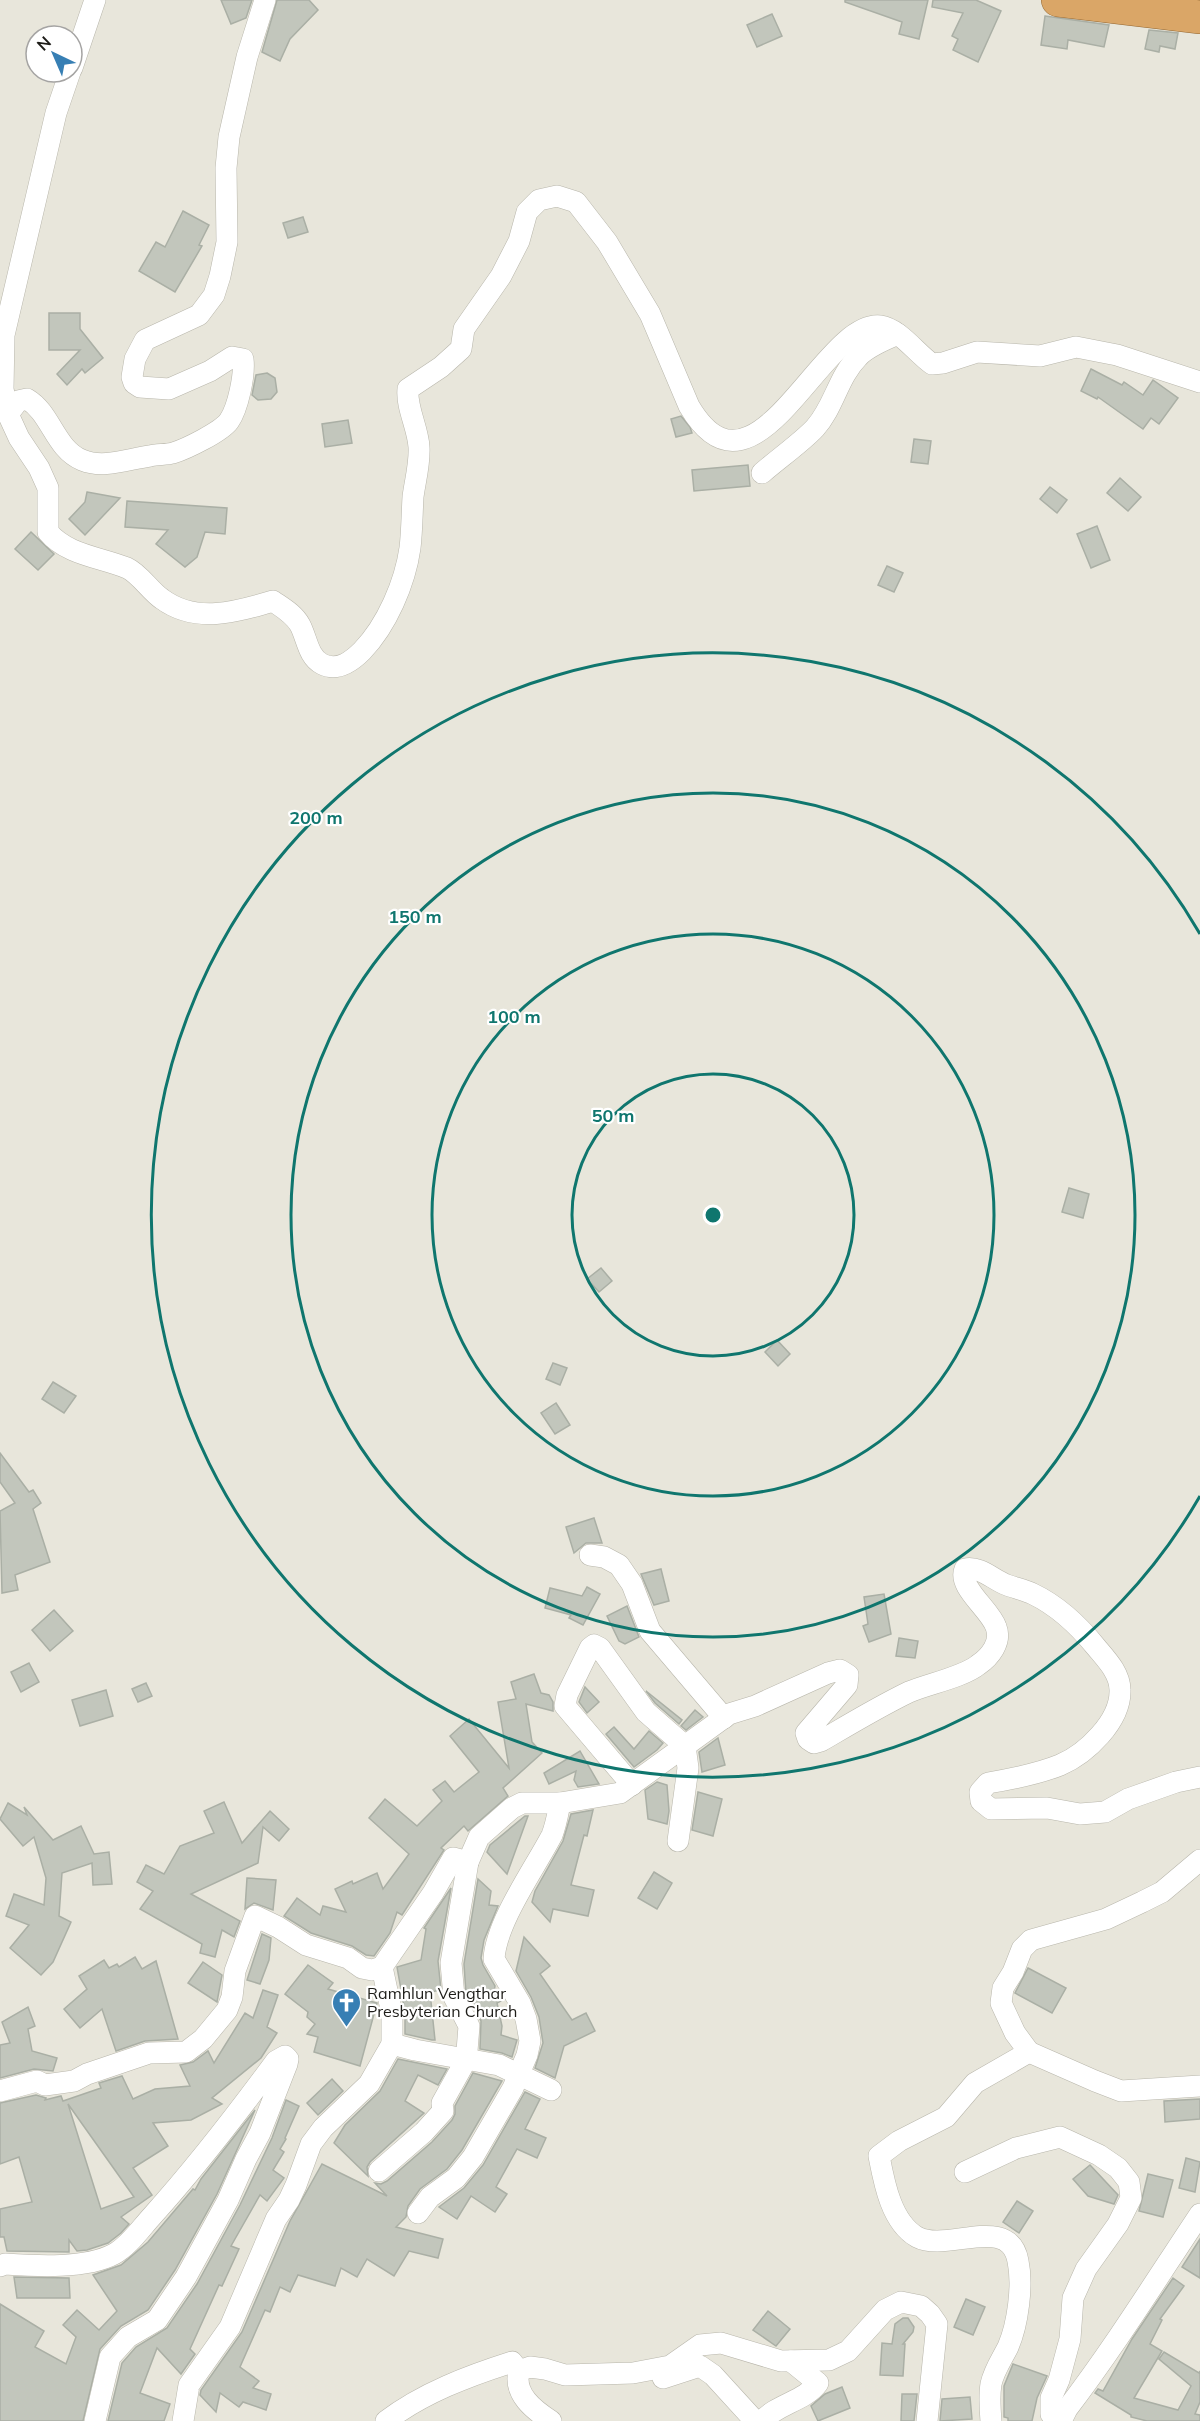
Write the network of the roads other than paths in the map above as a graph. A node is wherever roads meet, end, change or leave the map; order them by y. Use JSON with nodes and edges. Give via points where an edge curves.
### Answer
{"nodes":[{"id":1,"x":95,"y":0,"type":"edge"},
{"id":2,"x":265,"y":0,"type":"edge"},
{"id":3,"x":1058,"y":0,"type":"edge"},
{"id":4,"x":1200,"y":17,"type":"edge"},
{"id":5,"x":84,"y":33,"type":"edge"},
{"id":6,"x":66,"y":84,"type":"edge"},
{"id":7,"x":898,"y":334,"type":"junction"},
{"id":8,"x":1200,"y":382,"type":"edge"},
{"id":9,"x":8,"y":414,"type":"junction"},
{"id":10,"x":762,"y":473,"type":"dead end"},
{"id":11,"x":590,"y":1555,"type":"dead end"},
{"id":12,"x":724,"y":1718,"type":"junction"},
{"id":13,"x":685,"y":1746,"type":"junction"},
{"id":14,"x":1200,"y":1776,"type":"edge"},
{"id":15,"x":632,"y":1785,"type":"junction"},
{"id":16,"x":560,"y":1803,"type":"junction"},
{"id":17,"x":678,"y":1841,"type":"dead end"},
{"id":18,"x":1200,"y":1860,"type":"edge"},
{"id":19,"x":468,"y":1862,"type":"junction"},
{"id":20,"x":382,"y":1967,"type":"junction"},
{"id":21,"x":392,"y":2044,"type":"junction"},
{"id":22,"x":1029,"y":2052,"type":"junction"},
{"id":23,"x":466,"y":2060,"type":"junction"},
{"id":24,"x":519,"y":2074,"type":"junction"},
{"id":25,"x":1200,"y":2086,"type":"edge"},
{"id":26,"x":551,"y":2090,"type":"dead end"},
{"id":27,"x":0,"y":2091,"type":"edge"},
{"id":28,"x":379,"y":2171,"type":"dead end"},
{"id":29,"x":965,"y":2172,"type":"dead end"},
{"id":30,"x":418,"y":2213,"type":"dead end"},
{"id":31,"x":1200,"y":2214,"type":"edge"},
{"id":32,"x":0,"y":2266,"type":"edge"},
{"id":33,"x":791,"y":2361,"type":"junction"},
{"id":34,"x":519,"y":2371,"type":"junction"},
{"id":35,"x":633,"y":2373,"type":"junction"},
{"id":36,"x":95,"y":2421,"type":"edge"},
{"id":37,"x":183,"y":2421,"type":"edge"},
{"id":38,"x":386,"y":2421,"type":"edge"},
{"id":39,"x":551,"y":2421,"type":"edge"},
{"id":40,"x":754,"y":2421,"type":"edge"},
{"id":41,"x":762,"y":2421,"type":"edge"},
{"id":42,"x":927,"y":2421,"type":"edge"},
{"id":43,"x":991,"y":2421,"type":"edge"},
{"id":44,"x":1060,"y":2421,"type":"edge"}],
"edges":[{"from":1,"to":5,"type":"street"},
{"from":2,"to":9,"type":"street","via":[[229,137],[226,242],[214,295],[199,315],[145,340],[135,359],[132,377],[140,387],[169,389],[239,357],[245,370],[228,422],[206,438],[173,453],[95,464],[65,448],[38,405],[27,399],[18,401]]},
{"from":3,"to":4,"type":"highway"},
{"from":6,"to":9,"type":"street","via":[[4,335],[3,389]]},
{"from":7,"to":8,"type":"street","via":[[932,364],[977,352],[1040,356],[1076,347],[1128,358]]},
{"from":7,"to":9,"type":"street","via":[[881,326],[870,327],[849,340],[756,434],[737,441],[715,436],[697,420],[689,406],[650,314],[607,242],[576,201],[557,196],[539,200],[527,212],[519,241],[501,276],[464,329],[461,349],[441,368],[408,389],[419,454],[410,550],[383,622],[354,660],[338,667],[317,660],[300,626],[273,601],[236,612],[207,615],[182,610],[162,599],[129,569],[56,542],[48,532],[48,488]]},
{"from":7,"to":10,"type":"street","via":[[858,356],[815,429]]},
{"from":11,"to":12,"type":"street","via":[[619,1565],[632,1584],[650,1631]]},
{"from":12,"to":13,"type":"street"},
{"from":12,"to":14,"type":"street","via":[[828,1673],[844,1671],[848,1675],[847,1685],[806,1733],[814,1743],[911,1692],[976,1667],[989,1657],[998,1636],[987,1610],[964,1582],[965,1569],[971,1568],[1034,1594],[1062,1612],[1114,1670],[1120,1689],[1116,1713],[1088,1747],[1061,1765],[988,1783],[980,1792],[981,1801],[991,1809],[1105,1812],[1128,1799]]},
{"from":13,"to":15,"type":"street"},
{"from":13,"to":15,"type":"street","via":[[646,1712],[594,1645],[565,1706]]},
{"from":13,"to":17,"type":"street","via":[[687,1779]]},
{"from":15,"to":16,"type":"street","via":[[620,1793]]},
{"from":16,"to":19,"type":"street","via":[[522,1803],[512,1808],[479,1838]]},
{"from":16,"to":24,"type":"street","via":[[553,1832],[514,1903],[494,1952],[494,1959],[526,2019],[530,2041]]},
{"from":18,"to":22,"type":"street","via":[[1162,1892],[1106,1919],[1031,1940],[1022,1950],[1001,2003]]},
{"from":19,"to":20,"type":"street","via":[[453,1858]]},
{"from":19,"to":23,"type":"street","via":[[451,1963],[454,1997],[469,2026]]},
{"from":20,"to":21,"type":"street","via":[[392,2014]]},
{"from":20,"to":27,"type":"street","via":[[362,1968],[348,1958],[306,1945],[255,1916],[235,1971],[227,2010],[203,2039],[186,2052],[148,2053],[74,2081],[45,2085],[37,2081]]},
{"from":21,"to":23,"type":"street"},
{"from":21,"to":37,"type":"street","via":[[369,2084],[311,2144],[230,2327],[189,2385]]},
{"from":22,"to":25,"type":"street","via":[[1122,2091]]},
{"from":22,"to":43,"type":"street","via":[[975,2084],[945,2117],[879,2156],[895,2209],[905,2227],[918,2237],[934,2242],[999,2236],[1015,2252],[1019,2262],[1015,2328],[991,2382]]},
{"from":23,"to":24,"type":"street","via":[[499,2065]]},
{"from":23,"to":28,"type":"street","via":[[442,2103],[443,2111]]},
{"from":24,"to":26,"type":"street"},
{"from":24,"to":30,"type":"street","via":[[473,2157]]},
{"from":29,"to":44,"type":"street","via":[[1016,2148],[1060,2138],[1099,2155],[1119,2168],[1128,2182],[1131,2198],[1086,2269],[1073,2298],[1070,2339],[1051,2398],[1051,2414]]},
{"from":31,"to":44,"type":"street"},
{"from":32,"to":36,"type":"street","via":[[68,2265],[113,2254],[126,2245],[276,2061],[285,2056],[288,2059],[260,2133],[186,2277],[157,2320],[128,2337],[110,2357]]},
{"from":33,"to":35,"type":"street","via":[[765,2358],[720,2343],[700,2345],[670,2366]]},
{"from":33,"to":41,"type":"street","via":[[818,2383]]},
{"from":33,"to":42,"type":"street","via":[[839,2357],[892,2305],[901,2302],[921,2306],[937,2324]]},
{"from":34,"to":35,"type":"street","via":[[530,2367],[565,2375]]},
{"from":34,"to":38,"type":"street","via":[[512,2361],[488,2370],[402,2409]]},
{"from":34,"to":39,"type":"street","via":[[518,2385],[524,2398],[531,2408]]},
{"from":35,"to":40,"type":"street","via":[[649,2382],[700,2366]]}]}
